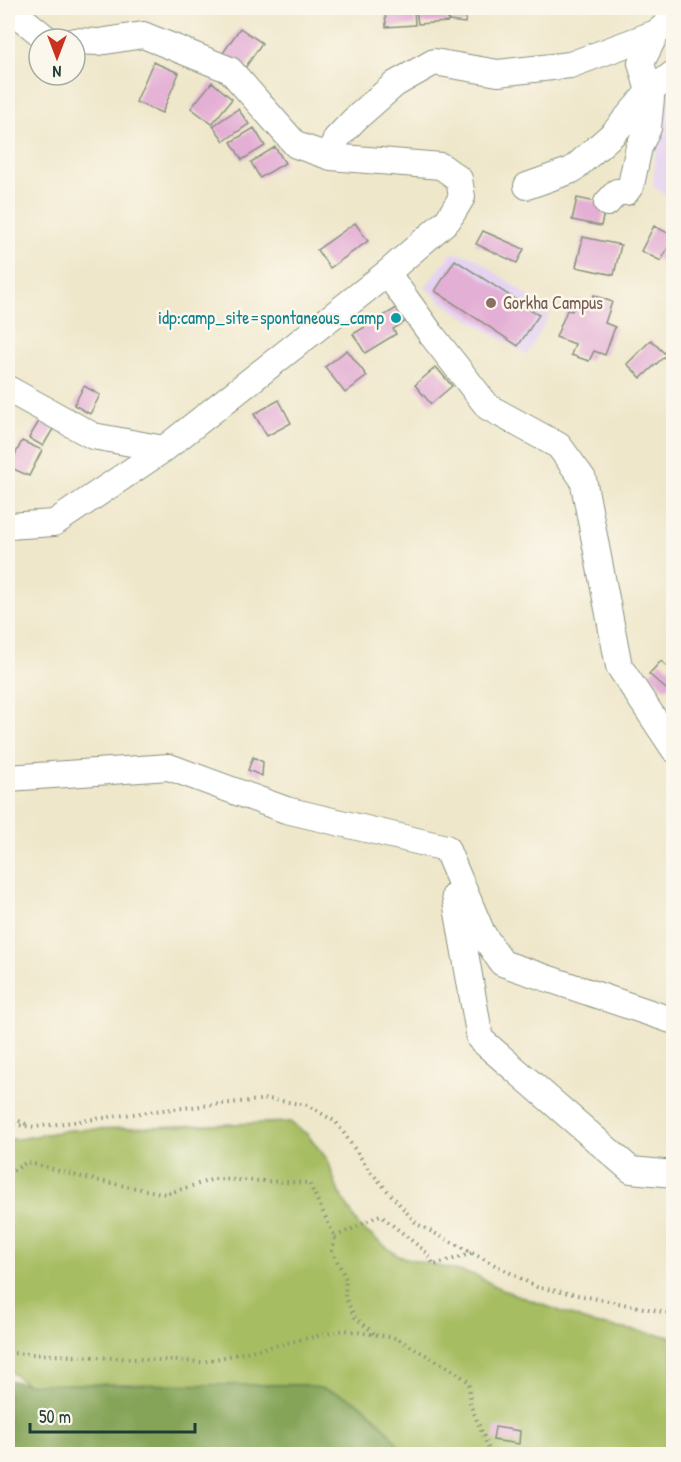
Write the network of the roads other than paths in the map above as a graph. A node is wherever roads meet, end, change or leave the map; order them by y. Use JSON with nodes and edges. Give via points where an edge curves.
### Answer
{"nodes":[{"id":1,"x":9,"y":8,"type":"edge"},
{"id":2,"x":665,"y":26,"type":"edge"},
{"id":3,"x":32,"y":27,"type":"edge"},
{"id":4,"x":87,"y":42,"type":"edge"},
{"id":5,"x":674,"y":73,"type":"edge"},
{"id":6,"x":648,"y":93,"type":"junction"},
{"id":7,"x":331,"y":157,"type":"junction"},
{"id":8,"x":527,"y":186,"type":"dead end"},
{"id":9,"x":607,"y":203,"type":"dead end"},
{"id":10,"x":387,"y":273,"type":"junction"},
{"id":11,"x":8,"y":389,"type":"edge"},
{"id":12,"x":164,"y":449,"type":"junction"},
{"id":13,"x":8,"y":526,"type":"edge"},
{"id":14,"x":674,"y":749,"type":"edge"},
{"id":15,"x":8,"y":778,"type":"edge"},
{"id":16,"x":446,"y":848,"type":"junction"},
{"id":17,"x":674,"y":1021,"type":"edge"},
{"id":18,"x":674,"y":1174,"type":"edge"}],
"edges":[{"from":1,"to":3,"type":"street"},
{"from":2,"to":6,"type":"street","via":[[641,63]]},
{"from":2,"to":7,"type":"street","via":[[570,65],[498,73],[434,62],[395,84],[354,120],[336,139]]},
{"from":4,"to":7,"type":"street","via":[[143,35],[230,70],[296,145]]},
{"from":5,"to":6,"type":"street"},
{"from":6,"to":8,"type":"street","via":[[614,133],[572,170]]},
{"from":6,"to":9,"type":"street","via":[[648,128],[639,147],[631,185]]},
{"from":7,"to":10,"type":"street","via":[[441,166],[459,179],[462,197],[448,220]]},
{"from":10,"to":12,"type":"street"},
{"from":10,"to":14,"type":"street","via":[[488,407],[559,446],[583,478],[619,666]]},
{"from":11,"to":12,"type":"street","via":[[93,436]]},
{"from":12,"to":13,"type":"street","via":[[54,523]]},
{"from":15,"to":16,"type":"street","via":[[169,767],[286,810]]},
{"from":16,"to":17,"type":"street","via":[[482,933],[502,963]]},
{"from":16,"to":18,"type":"street","via":[[480,1039],[631,1170]]}]}
